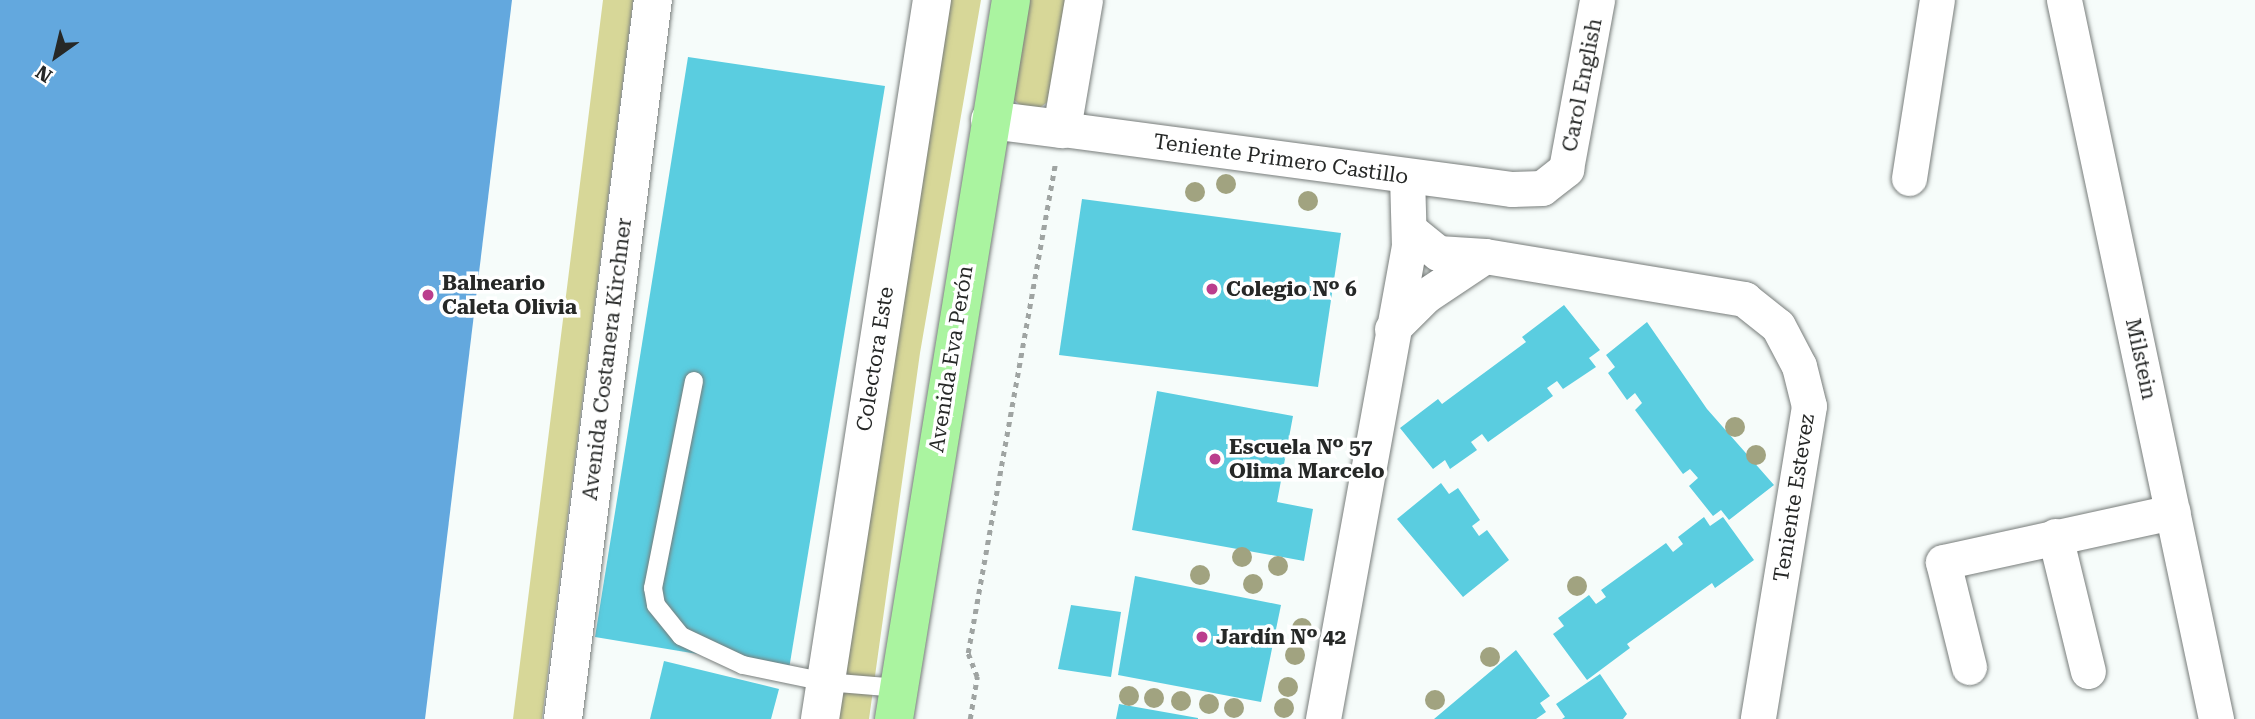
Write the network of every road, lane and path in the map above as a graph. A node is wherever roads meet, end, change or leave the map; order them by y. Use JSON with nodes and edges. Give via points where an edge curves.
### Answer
{"nodes":[{"id":1,"x":653,"y":0,"type":"edge"},
{"id":2,"x":932,"y":0,"type":"edge"},
{"id":3,"x":1011,"y":0,"type":"edge"},
{"id":4,"x":1084,"y":0,"type":"edge"},
{"id":5,"x":1597,"y":0,"type":"edge"},
{"id":6,"x":1937,"y":0,"type":"edge"},
{"id":7,"x":2064,"y":0,"type":"edge"},
{"id":8,"x":990,"y":120,"type":"junction"},
{"id":9,"x":1062,"y":129,"type":"junction"},
{"id":10,"x":1566,"y":169,"type":"joint"},
{"id":11,"x":1407,"y":176,"type":"junction"},
{"id":12,"x":1909,"y":178,"type":"dead end"},
{"id":13,"x":1411,"y":231,"type":"junction"},
{"id":14,"x":1485,"y":256,"type":"junction"},
{"id":15,"x":1392,"y":329,"type":"junction"},
{"id":16,"x":695,"y":381,"type":"dead end"},
{"id":17,"x":2173,"y":512,"type":"junction"},
{"id":18,"x":2056,"y":536,"type":"junction"},
{"id":19,"x":1969,"y":667,"type":"dead end"},
{"id":20,"x":2088,"y":671,"type":"dead end"},
{"id":21,"x":825,"y":682,"type":"junction"},
{"id":22,"x":896,"y":703,"type":"edge"},
{"id":23,"x":563,"y":719,"type":"edge"},
{"id":24,"x":820,"y":719,"type":"edge"},
{"id":25,"x":970,"y":719,"type":"edge"},
{"id":26,"x":1323,"y":719,"type":"edge"},
{"id":27,"x":1758,"y":719,"type":"edge"},
{"id":28,"x":2216,"y":719,"type":"edge"}],
"edges":[{"from":1,"to":23,"type":"street","name":"Avenida Costanera Kirchner"},
{"from":2,"to":21,"type":"street","name":"Colectora Este"},
{"from":3,"to":8,"type":"highway","name":"Avenida Eva Perón"},
{"from":4,"to":9,"type":"street"},
{"from":5,"to":10,"type":"street","name":"Carol English"},
{"from":6,"to":12,"type":"street"},
{"from":7,"to":17,"type":"street","name":"Milstein"},
{"from":8,"to":9,"type":"street","name":"Teniente Primero Castillo"},
{"from":8,"to":22,"type":"highway","name":"Avenida Eva Perón"},
{"from":9,"to":11,"type":"street","name":"Teniente Primero Castillo"},
{"from":9,"to":25,"type":"path","via":[[1034,260],[968,653],[977,677]]},
{"from":10,"to":11,"type":"street","name":"Teniente Primero Castillo","via":[[1542,188],[1522,189]]},
{"from":11,"to":13,"type":"street"},
{"from":13,"to":14,"type":"street","via":[[1438,253]]},
{"from":13,"to":15,"type":"street"},
{"from":14,"to":15,"type":"street","via":[[1425,296]]},
{"from":14,"to":27,"type":"street","name":"Teniente Estevez","via":[[1744,299],[1778,326],[1799,366],[1809,406]]},
{"from":15,"to":26,"type":"street"},
{"from":16,"to":21,"type":"lane","via":[[653,588],[656,606],[681,636],[710,651],[743,665]]},
{"from":17,"to":18,"type":"street"},
{"from":17,"to":28,"type":"street","name":"Milstein"},
{"from":18,"to":19,"type":"street","via":[[1943,562]]},
{"from":18,"to":20,"type":"street"},
{"from":21,"to":22,"type":"lane"},
{"from":21,"to":24,"type":"street","name":"Colectora Este"}]}
